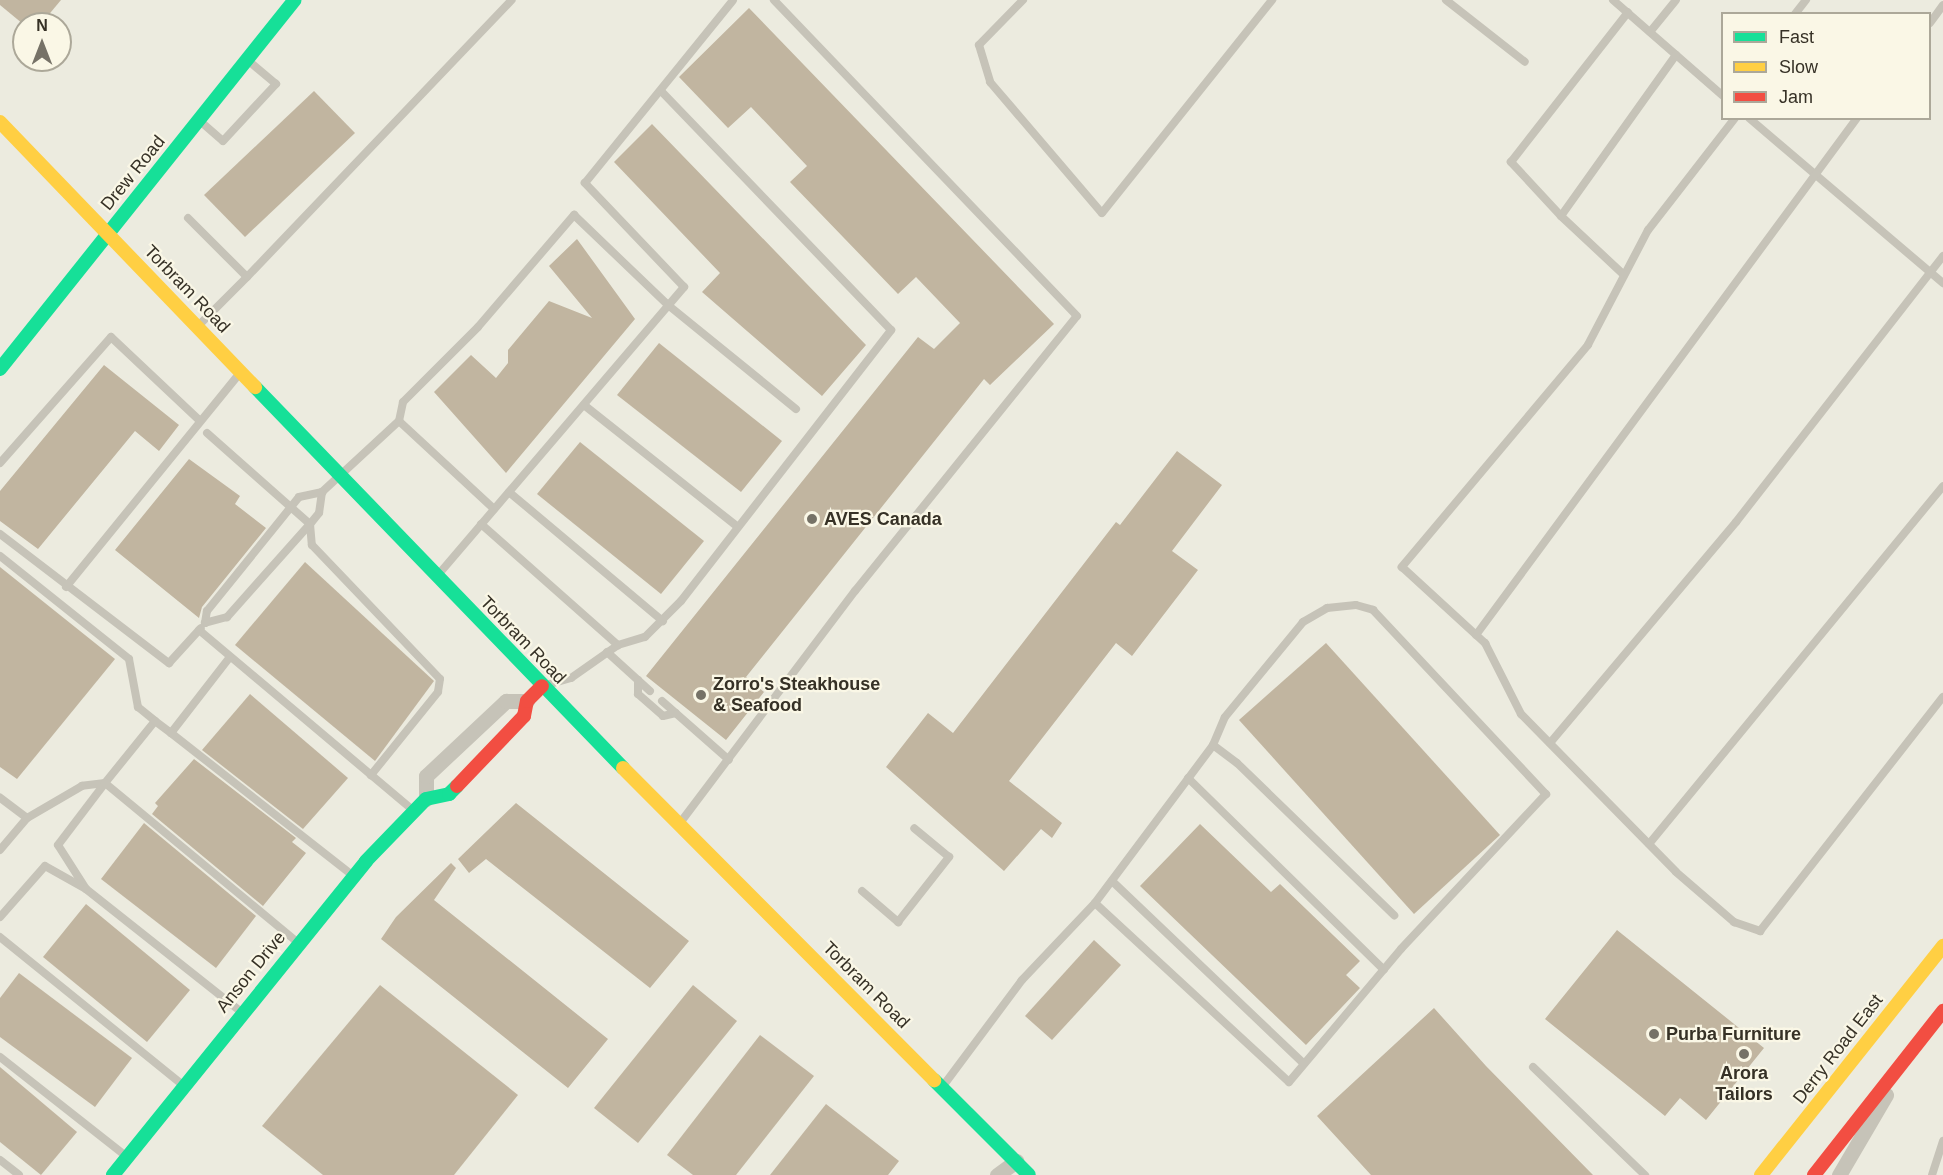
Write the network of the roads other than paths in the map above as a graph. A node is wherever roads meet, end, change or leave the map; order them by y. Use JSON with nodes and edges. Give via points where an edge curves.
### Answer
{"nodes":[{"id":1,"x":295,"y":0,"type":"edge"},
{"id":2,"x":512,"y":0,"type":"edge"},
{"id":3,"x":733,"y":0,"type":"edge"},
{"id":4,"x":774,"y":0,"type":"edge"},
{"id":5,"x":1023,"y":0,"type":"edge"},
{"id":6,"x":1272,"y":0,"type":"edge"},
{"id":7,"x":1446,"y":0,"type":"edge"},
{"id":8,"x":1613,"y":0,"type":"edge"},
{"id":9,"x":1676,"y":0,"type":"edge"},
{"id":10,"x":1806,"y":0,"type":"edge"},
{"id":11,"x":1943,"y":5,"type":"edge"},
{"id":12,"x":1628,"y":12,"type":"junction"},
{"id":13,"x":1797,"y":12,"type":"edge"},
{"id":14,"x":1931,"y":20,"type":"edge"},
{"id":15,"x":1650,"y":32,"type":"junction"},
{"id":16,"x":1676,"y":55,"type":"junction"},
{"id":17,"x":248,"y":59,"type":"junction"},
{"id":18,"x":1526,"y":63,"type":"dead end"},
{"id":19,"x":661,"y":91,"type":"junction"},
{"id":20,"x":1721,"y":94,"type":"edge"},
{"id":21,"x":199,"y":120,"type":"junction"},
{"id":22,"x":1733,"y":120,"type":"edge"},
{"id":23,"x":1751,"y":120,"type":"edge"},
{"id":24,"x":1855,"y":120,"type":"edge"},
{"id":25,"x":0,"y":122,"type":"edge"},
{"id":26,"x":1814,"y":175,"type":"junction"},
{"id":27,"x":1561,"y":216,"type":"junction"},
{"id":28,"x":188,"y":218,"type":"dead end"},
{"id":29,"x":108,"y":233,"type":"junction"},
{"id":30,"x":1943,"y":256,"type":"edge"},
{"id":31,"x":1930,"y":272,"type":"junction"},
{"id":32,"x":1624,"y":275,"type":"junction"},
{"id":33,"x":247,"y":277,"type":"junction"},
{"id":34,"x":1943,"y":283,"type":"edge"},
{"id":35,"x":668,"y":305,"type":"junction"},
{"id":36,"x":198,"y":326,"type":"junction"},
{"id":37,"x":0,"y":369,"type":"edge"},
{"id":38,"x":241,"y":372,"type":"junction"},
{"id":39,"x":584,"y":405,"type":"junction"},
{"id":40,"x":796,"y":409,"type":"dead end"},
{"id":41,"x":199,"y":420,"type":"junction"},
{"id":42,"x":399,"y":421,"type":"junction"},
{"id":43,"x":207,"y":433,"type":"dead end"},
{"id":44,"x":0,"y":463,"type":"edge"},
{"id":45,"x":340,"y":474,"type":"junction"},
{"id":46,"x":1943,"y":486,"type":"edge"},
{"id":47,"x":322,"y":492,"type":"junction"},
{"id":48,"x":509,"y":492,"type":"junction"},
{"id":49,"x":291,"y":507,"type":"junction"},
{"id":50,"x":494,"y":509,"type":"junction"},
{"id":51,"x":310,"y":524,"type":"junction"},
{"id":52,"x":482,"y":524,"type":"junction"},
{"id":53,"x":738,"y":527,"type":"junction"},
{"id":54,"x":0,"y":534,"type":"edge"},
{"id":55,"x":0,"y":556,"type":"edge"},
{"id":56,"x":437,"y":576,"type":"junction"},
{"id":57,"x":66,"y":587,"type":"junction"},
{"id":58,"x":663,"y":621,"type":"junction"},
{"id":59,"x":205,"y":623,"type":"junction"},
{"id":60,"x":199,"y":630,"type":"junction"},
{"id":61,"x":1476,"y":635,"type":"junction"},
{"id":62,"x":618,"y":645,"type":"junction"},
{"id":63,"x":607,"y":652,"type":"junction"},
{"id":64,"x":230,"y":657,"type":"junction"},
{"id":65,"x":638,"y":680,"type":"junction"},
{"id":66,"x":542,"y":686,"type":"junction"},
{"id":67,"x":651,"y":691,"type":"dead end"},
{"id":68,"x":1943,"y":697,"type":"edge"},
{"id":69,"x":527,"y":701,"type":"junction"},
{"id":70,"x":662,"y":701,"type":"dead end"},
{"id":71,"x":676,"y":713,"type":"junction"},
{"id":72,"x":155,"y":721,"type":"junction"},
{"id":73,"x":171,"y":733,"type":"junction"},
{"id":74,"x":1550,"y":743,"type":"junction"},
{"id":75,"x":1213,"y":745,"type":"junction"},
{"id":76,"x":729,"y":760,"type":"junction"},
{"id":77,"x":371,"y":775,"type":"junction"},
{"id":78,"x":1188,"y":778,"type":"junction"},
{"id":79,"x":105,"y":783,"type":"junction"},
{"id":80,"x":0,"y":798,"type":"edge"},
{"id":81,"x":426,"y":798,"type":"junction"},
{"id":82,"x":414,"y":811,"type":"junction"},
{"id":83,"x":27,"y":818,"type":"junction"},
{"id":84,"x":680,"y":824,"type":"junction"},
{"id":85,"x":914,"y":828,"type":"dead end"},
{"id":86,"x":1649,"y":844,"type":"junction"},
{"id":87,"x":0,"y":850,"type":"edge"},
{"id":88,"x":354,"y":876,"type":"junction"},
{"id":89,"x":1112,"y":881,"type":"junction"},
{"id":90,"x":86,"y":889,"type":"junction"},
{"id":91,"x":862,"y":891,"type":"dead end"},
{"id":92,"x":1095,"y":903,"type":"junction"},
{"id":93,"x":1394,"y":915,"type":"dead end"},
{"id":94,"x":0,"y":917,"type":"edge"},
{"id":95,"x":0,"y":937,"type":"edge"},
{"id":96,"x":299,"y":944,"type":"junction"},
{"id":97,"x":1943,"y":946,"type":"edge"},
{"id":98,"x":1384,"y":969,"type":"junction"},
{"id":99,"x":1943,"y":1011,"type":"edge"},
{"id":100,"x":243,"y":1014,"type":"junction"},
{"id":101,"x":1907,"y":1056,"type":"junction"},
{"id":102,"x":0,"y":1057,"type":"edge"},
{"id":103,"x":1304,"y":1064,"type":"junction"},
{"id":104,"x":1533,"y":1067,"type":"dead end"},
{"id":105,"x":185,"y":1086,"type":"junction"},
{"id":106,"x":943,"y":1087,"type":"junction"},
{"id":107,"x":1943,"y":1141,"type":"edge"},
{"id":108,"x":127,"y":1157,"type":"junction"},
{"id":109,"x":0,"y":1160,"type":"edge"},
{"id":110,"x":1016,"y":1161,"type":"junction"},
{"id":111,"x":19,"y":1175,"type":"edge"},
{"id":112,"x":113,"y":1175,"type":"edge"},
{"id":113,"x":997,"y":1175,"type":"edge"},
{"id":114,"x":1029,"y":1175,"type":"edge"},
{"id":115,"x":1645,"y":1175,"type":"edge"},
{"id":116,"x":1761,"y":1175,"type":"edge"},
{"id":117,"x":1814,"y":1175,"type":"edge"},
{"id":118,"x":1839,"y":1175,"type":"edge"},
{"id":119,"x":1932,"y":1175,"type":"edge"}],
"edges":[{"from":1,"to":17,"type":"main road","name":"Drew Road"},
{"from":2,"to":33,"type":"lane"},
{"from":3,"to":19,"type":"lane"},
{"from":4,"to":76,"type":"lane","via":[[1077,316],[855,591]]},
{"from":5,"to":6,"type":"lane","via":[[979,45],[990,82],[1102,213]]},
{"from":7,"to":18,"type":"lane"},
{"from":8,"to":12,"type":"lane"},
{"from":9,"to":15,"type":"lane"},
{"from":10,"to":13,"type":"lane"},
{"from":11,"to":14,"type":"lane"},
{"from":12,"to":15,"type":"lane"},
{"from":12,"to":27,"type":"lane","via":[[1511,162]]},
{"from":15,"to":16,"type":"lane"},
{"from":16,"to":20,"type":"lane"},
{"from":16,"to":27,"type":"lane"},
{"from":17,"to":21,"type":"main road","name":"Drew Road"},
{"from":17,"to":21,"type":"lane","via":[[276,84],[223,141]]},
{"from":19,"to":35,"type":"lane","via":[[585,183],[617,221],[684,287]]},
{"from":19,"to":53,"type":"lane","via":[[891,330]]},
{"from":21,"to":29,"type":"main road","name":"Drew Road"},
{"from":22,"to":32,"type":"lane","via":[[1648,230]]},
{"from":23,"to":26,"type":"lane"},
{"from":24,"to":26,"type":"lane"},
{"from":25,"to":29,"type":"main road","name":"Torbram Road"},
{"from":26,"to":31,"type":"lane"},
{"from":26,"to":61,"type":"lane"},
{"from":27,"to":32,"type":"lane"},
{"from":28,"to":33,"type":"lane"},
{"from":29,"to":36,"type":"main road","name":"Torbram Road"},
{"from":29,"to":37,"type":"main road","name":"Drew Road"},
{"from":30,"to":31,"type":"lane"},
{"from":31,"to":34,"type":"lane"},
{"from":31,"to":74,"type":"lane","via":[[1736,522]]},
{"from":32,"to":61,"type":"lane","via":[[1588,345],[1402,567]]},
{"from":33,"to":36,"type":"lane"},
{"from":35,"to":39,"type":"lane"},
{"from":35,"to":40,"type":"lane"},
{"from":35,"to":42,"type":"lane","via":[[574,215],[478,327],[403,402]]},
{"from":36,"to":38,"type":"main road","name":"Torbram Road"},
{"from":38,"to":41,"type":"lane"},
{"from":38,"to":45,"type":"main road","name":"Torbram Road"},
{"from":39,"to":48,"type":"lane"},
{"from":39,"to":53,"type":"lane"},
{"from":41,"to":44,"type":"lane","via":[[111,336]]},
{"from":41,"to":57,"type":"lane"},
{"from":42,"to":45,"type":"lane"},
{"from":42,"to":50,"type":"lane"},
{"from":43,"to":49,"type":"lane"},
{"from":45,"to":47,"type":"lane"},
{"from":45,"to":56,"type":"main road","name":"Torbram Road"},
{"from":46,"to":86,"type":"lane"},
{"from":47,"to":49,"type":"lane","via":[[299,497]]},
{"from":47,"to":51,"type":"lane","via":[[319,513]]},
{"from":48,"to":50,"type":"lane"},
{"from":48,"to":58,"type":"lane"},
{"from":49,"to":51,"type":"lane"},
{"from":49,"to":59,"type":"lane","via":[[207,611]]},
{"from":50,"to":52,"type":"lane"},
{"from":51,"to":59,"type":"lane","via":[[227,617]]},
{"from":51,"to":77,"type":"lane","via":[[312,545],[440,679],[438,692]]},
{"from":52,"to":56,"type":"lane"},
{"from":52,"to":62,"type":"lane"},
{"from":53,"to":58,"type":"lane"},
{"from":54,"to":57,"type":"lane"},
{"from":55,"to":72,"type":"lane","via":[[129,659],[138,707]]},
{"from":56,"to":66,"type":"main road","name":"Torbram Road"},
{"from":57,"to":60,"type":"lane","via":[[170,663]]},
{"from":58,"to":62,"type":"lane","via":[[645,637]]},
{"from":59,"to":60,"type":"lane"},
{"from":60,"to":64,"type":"lane"},
{"from":61,"to":74,"type":"lane","via":[[1485,643],[1521,714]]},
{"from":62,"to":63,"type":"lane"},
{"from":63,"to":65,"type":"lane"},
{"from":63,"to":66,"type":"lane","via":[[571,678]]},
{"from":64,"to":73,"type":"lane"},
{"from":64,"to":77,"type":"lane"},
{"from":65,"to":67,"type":"lane"},
{"from":65,"to":71,"type":"lane","via":[[638,694],[663,716]]},
{"from":66,"to":69,"type":"main road","name":"Anson Drive"},
{"from":66,"to":84,"type":"main road","name":"Torbram Road"},
{"from":68,"to":86,"type":"lane","via":[[1760,931],[1734,922]]},
{"from":69,"to":81,"type":"main road","name":"Anson Drive","via":[[524,716],[449,794]]},
{"from":69,"to":81,"type":"street","via":[[506,700],[426,776]]},
{"from":70,"to":71,"type":"lane"},
{"from":71,"to":76,"type":"lane"},
{"from":72,"to":73,"type":"lane"},
{"from":72,"to":79,"type":"lane"},
{"from":73,"to":88,"type":"lane"},
{"from":74,"to":86,"type":"lane"},
{"from":75,"to":78,"type":"lane"},
{"from":75,"to":93,"type":"lane","via":[[1237,763]]},
{"from":75,"to":98,"type":"lane","via":[[1225,717],[1303,622],[1327,608],[1356,605],[1373,610],[1546,794]]},
{"from":76,"to":84,"type":"lane"},
{"from":77,"to":82,"type":"lane"},
{"from":78,"to":89,"type":"lane"},
{"from":78,"to":98,"type":"lane"},
{"from":79,"to":83,"type":"lane","via":[[82,786]]},
{"from":79,"to":90,"type":"lane","via":[[58,845]]},
{"from":79,"to":96,"type":"lane"},
{"from":80,"to":83,"type":"lane"},
{"from":81,"to":82,"type":"main road","name":"Anson Drive"},
{"from":82,"to":88,"type":"main road","name":"Anson Drive"},
{"from":83,"to":87,"type":"lane"},
{"from":84,"to":106,"type":"main road","name":"Torbram Road"},
{"from":85,"to":91,"type":"lane","via":[[948,856],[898,922]]},
{"from":88,"to":96,"type":"main road","name":"Anson Drive"},
{"from":89,"to":92,"type":"lane"},
{"from":89,"to":103,"type":"lane"},
{"from":90,"to":94,"type":"lane","via":[[45,866]]},
{"from":90,"to":100,"type":"lane"},
{"from":92,"to":103,"type":"lane","via":[[1289,1082]]},
{"from":92,"to":106,"type":"lane","via":[[1022,980]]},
{"from":95,"to":105,"type":"lane"},
{"from":96,"to":100,"type":"main road","name":"Anson Drive"},
{"from":97,"to":116,"type":"main road","name":"Derry Road East"},
{"from":98,"to":103,"type":"lane"},
{"from":99,"to":101,"type":"main road"},
{"from":100,"to":105,"type":"main road","name":"Anson Drive"},
{"from":101,"to":117,"type":"main road"},
{"from":101,"to":118,"type":"street"},
{"from":102,"to":108,"type":"lane"},
{"from":104,"to":115,"type":"lane"},
{"from":105,"to":108,"type":"main road","name":"Anson Drive"},
{"from":106,"to":110,"type":"main road","name":"Torbram Road"},
{"from":107,"to":119,"type":"lane"},
{"from":108,"to":112,"type":"main road","name":"Anson Drive"},
{"from":109,"to":111,"type":"lane"},
{"from":110,"to":113,"type":"street"},
{"from":110,"to":114,"type":"main road","name":"Torbram Road"}]}
